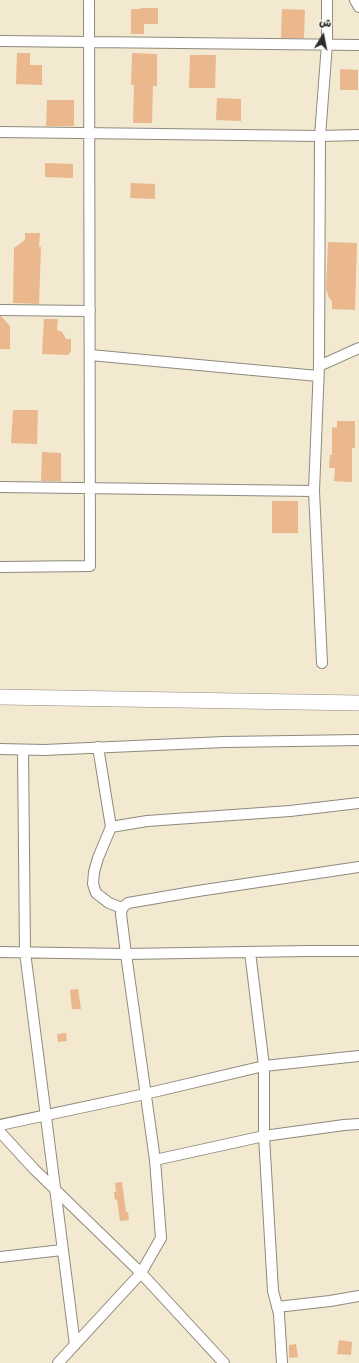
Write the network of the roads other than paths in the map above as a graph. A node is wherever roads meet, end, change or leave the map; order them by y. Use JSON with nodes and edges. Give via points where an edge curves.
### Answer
{"nodes":[{"id":1,"x":89,"y":0,"type":"edge"},
{"id":2,"x":327,"y":0,"type":"edge"},
{"id":3,"x":355,"y":0,"type":"edge"},
{"id":4,"x":359,"y":7,"type":"edge"},
{"id":5,"x":0,"y":41,"type":"edge"},
{"id":6,"x":89,"y":42,"type":"junction"},
{"id":7,"x":327,"y":44,"type":"junction"},
{"id":8,"x":359,"y":45,"type":"edge"},
{"id":9,"x":0,"y":132,"type":"edge"},
{"id":10,"x":89,"y":133,"type":"junction"},
{"id":11,"x":359,"y":135,"type":"edge"},
{"id":12,"x":320,"y":136,"type":"junction"},
{"id":13,"x":0,"y":310,"type":"edge"},
{"id":14,"x":90,"y":311,"type":"junction"},
{"id":15,"x":359,"y":348,"type":"edge"},
{"id":16,"x":90,"y":355,"type":"junction"},
{"id":17,"x":319,"y":371,"type":"junction"},
{"id":18,"x":0,"y":487,"type":"edge"},
{"id":19,"x":90,"y":488,"type":"junction"},
{"id":20,"x":314,"y":492,"type":"junction"},
{"id":21,"x":0,"y":567,"type":"edge"},
{"id":22,"x":322,"y":663,"type":"dead end"},
{"id":23,"x":0,"y":697,"type":"edge"},
{"id":24,"x":359,"y":703,"type":"edge"},
{"id":25,"x":359,"y":740,"type":"edge"},
{"id":26,"x":98,"y":747,"type":"junction"},
{"id":27,"x":0,"y":748,"type":"edge"},
{"id":28,"x":23,"y":750,"type":"junction"},
{"id":29,"x":359,"y":803,"type":"edge"},
{"id":30,"x":111,"y":828,"type":"junction"},
{"id":31,"x":359,"y":867,"type":"edge"},
{"id":32,"x":122,"y":908,"type":"junction"},
{"id":33,"x":359,"y":951,"type":"edge"},
{"id":34,"x":0,"y":952,"type":"edge"},
{"id":35,"x":25,"y":952,"type":"junction"},
{"id":36,"x":250,"y":952,"type":"junction"},
{"id":37,"x":126,"y":954,"type":"junction"},
{"id":38,"x":359,"y":1056,"type":"edge"},
{"id":39,"x":264,"y":1066,"type":"junction"},
{"id":40,"x":145,"y":1094,"type":"junction"},
{"id":41,"x":45,"y":1115,"type":"junction"},
{"id":42,"x":359,"y":1124,"type":"edge"},
{"id":43,"x":0,"y":1125,"type":"edge"},
{"id":44,"x":0,"y":1132,"type":"edge"},
{"id":45,"x":264,"y":1136,"type":"junction"},
{"id":46,"x":155,"y":1160,"type":"junction"},
{"id":47,"x":54,"y":1187,"type":"junction"},
{"id":48,"x":62,"y":1250,"type":"junction"},
{"id":49,"x":0,"y":1257,"type":"edge"},
{"id":50,"x":141,"y":1273,"type":"junction"},
{"id":51,"x":359,"y":1296,"type":"edge"},
{"id":52,"x":277,"y":1307,"type":"junction"},
{"id":53,"x":75,"y":1345,"type":"junction"},
{"id":54,"x":58,"y":1363,"type":"edge"},
{"id":55,"x":224,"y":1363,"type":"edge"},
{"id":56,"x":282,"y":1363,"type":"edge"}],
"edges":[{"from":1,"to":6,"type":"street"},
{"from":2,"to":7,"type":"street"},
{"from":3,"to":4,"type":"street"},
{"from":5,"to":6,"type":"street"},
{"from":6,"to":7,"type":"street"},
{"from":6,"to":10,"type":"street"},
{"from":7,"to":8,"type":"street"},
{"from":7,"to":12,"type":"street"},
{"from":9,"to":10,"type":"street"},
{"from":10,"to":12,"type":"street"},
{"from":10,"to":14,"type":"street"},
{"from":11,"to":12,"type":"street"},
{"from":12,"to":17,"type":"street"},
{"from":13,"to":14,"type":"street"},
{"from":14,"to":16,"type":"street"},
{"from":15,"to":17,"type":"street"},
{"from":16,"to":17,"type":"street"},
{"from":16,"to":19,"type":"street"},
{"from":17,"to":20,"type":"street"},
{"from":18,"to":19,"type":"street"},
{"from":19,"to":20,"type":"street"},
{"from":19,"to":21,"type":"street","via":[[90,566]]},
{"from":20,"to":22,"type":"street"},
{"from":23,"to":24,"type":"street"},
{"from":25,"to":26,"type":"street"},
{"from":26,"to":28,"type":"street"},
{"from":26,"to":30,"type":"street"},
{"from":27,"to":28,"type":"street"},
{"from":28,"to":35,"type":"street"},
{"from":29,"to":30,"type":"street","via":[[290,811],[147,821]]},
{"from":30,"to":32,"type":"street","via":[[98,858],[93,884],[96,893],[109,903]]},
{"from":31,"to":32,"type":"street","via":[[198,890],[128,903]]},
{"from":32,"to":37,"type":"street"},
{"from":33,"to":36,"type":"street"},
{"from":34,"to":35,"type":"street"},
{"from":35,"to":37,"type":"street"},
{"from":35,"to":41,"type":"street"},
{"from":36,"to":37,"type":"street"},
{"from":36,"to":39,"type":"street"},
{"from":37,"to":40,"type":"street"},
{"from":38,"to":39,"type":"street"},
{"from":39,"to":40,"type":"street"},
{"from":39,"to":45,"type":"street"},
{"from":40,"to":41,"type":"street"},
{"from":40,"to":46,"type":"street"},
{"from":41,"to":43,"type":"street"},
{"from":41,"to":47,"type":"street"},
{"from":42,"to":45,"type":"street"},
{"from":44,"to":47,"type":"street"},
{"from":45,"to":46,"type":"street"},
{"from":45,"to":52,"type":"street","via":[[273,1291]]},
{"from":46,"to":50,"type":"street","via":[[161,1238]]},
{"from":47,"to":48,"type":"street"},
{"from":47,"to":50,"type":"street"},
{"from":48,"to":49,"type":"street"},
{"from":48,"to":53,"type":"street"},
{"from":50,"to":53,"type":"street"},
{"from":50,"to":55,"type":"street"},
{"from":51,"to":52,"type":"street"},
{"from":52,"to":56,"type":"street"},
{"from":53,"to":54,"type":"street"}]}
